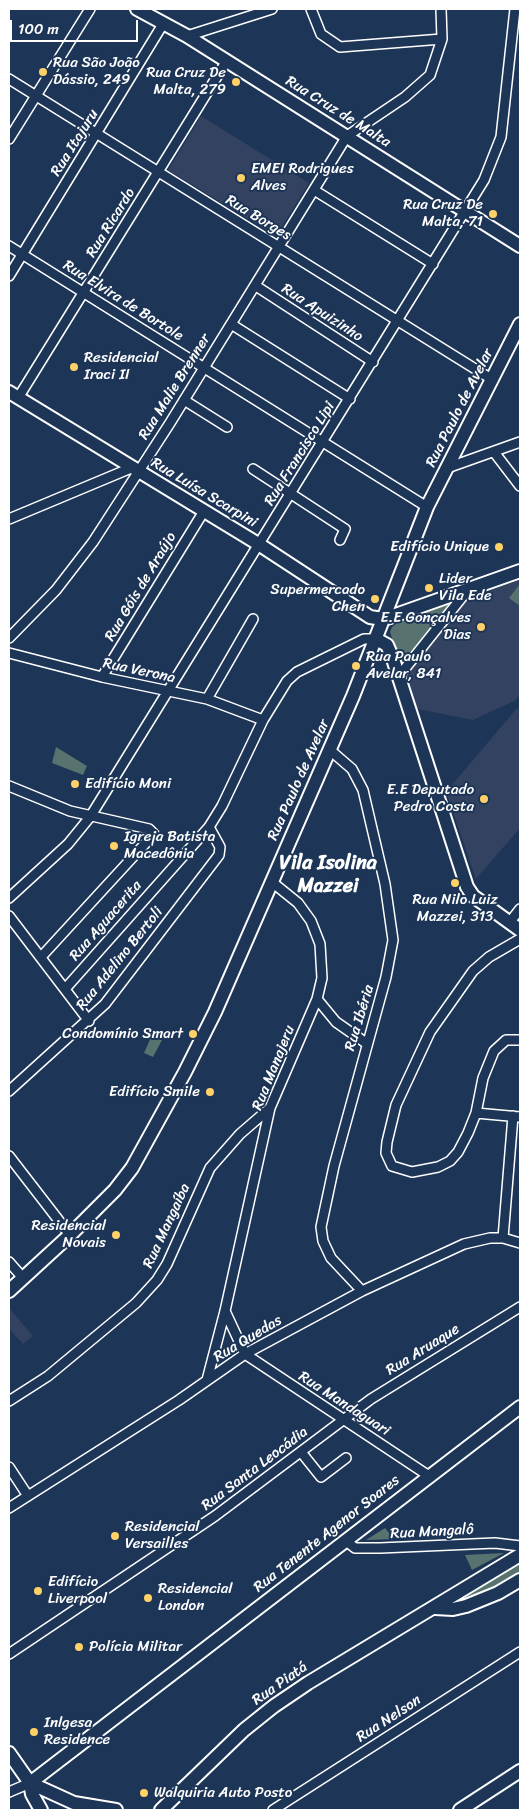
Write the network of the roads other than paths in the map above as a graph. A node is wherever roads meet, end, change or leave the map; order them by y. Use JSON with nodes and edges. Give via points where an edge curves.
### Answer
{"nodes":[{"id":1,"x":90,"y":9,"type":"edge"},
{"id":2,"x":137,"y":9,"type":"edge"},
{"id":3,"x":272,"y":9,"type":"edge"},
{"id":4,"x":311,"y":9,"type":"edge"},
{"id":5,"x":441,"y":9,"type":"edge"},
{"id":6,"x":515,"y":9,"type":"edge"},
{"id":7,"x":163,"y":24,"type":"junction"},
{"id":8,"x":187,"y":36,"type":"junction"},
{"id":9,"x":442,"y":39,"type":"junction"},
{"id":10,"x":226,"y":62,"type":"junction"},
{"id":11,"x":9,"y":79,"type":"edge"},
{"id":12,"x":37,"y":95,"type":"junction"},
{"id":13,"x":97,"y":134,"type":"junction"},
{"id":14,"x":347,"y":136,"type":"junction"},
{"id":15,"x":9,"y":139,"type":"edge"},
{"id":16,"x":158,"y":172,"type":"junction"},
{"id":17,"x":314,"y":190,"type":"junction"},
{"id":18,"x":466,"y":210,"type":"junction"},
{"id":19,"x":9,"y":246,"type":"edge"},
{"id":20,"x":520,"y":246,"type":"edge"},
{"id":21,"x":280,"y":247,"type":"junction"},
{"id":22,"x":22,"y":254,"type":"junction"},
{"id":23,"x":433,"y":264,"type":"junction"},
{"id":24,"x":9,"y":276,"type":"edge"},
{"id":25,"x":256,"y":286,"type":"junction"},
{"id":26,"x":84,"y":293,"type":"junction"},
{"id":27,"x":398,"y":322,"type":"junction"},
{"id":28,"x":231,"y":324,"type":"junction"},
{"id":29,"x":520,"y":324,"type":"edge"},
{"id":30,"x":373,"y":362,"type":"junction"},
{"id":31,"x":203,"y":368,"type":"junction"},
{"id":32,"x":493,"y":380,"type":"junction"},
{"id":33,"x":14,"y":395,"type":"edge"},
{"id":34,"x":350,"y":399,"type":"junction"},
{"id":35,"x":184,"y":400,"type":"junction"},
{"id":36,"x":227,"y":427,"type":"dead end"},
{"id":37,"x":324,"y":442,"type":"junction"},
{"id":38,"x":520,"y":442,"type":"edge"},
{"id":39,"x":494,"y":452,"type":"junction"},
{"id":40,"x":447,"y":468,"type":"junction"},
{"id":41,"x":253,"y":469,"type":"dead end"},
{"id":42,"x":134,"y":470,"type":"junction"},
{"id":43,"x":520,"y":486,"type":"edge"},
{"id":44,"x":292,"y":493,"type":"junction"},
{"id":45,"x":427,"y":507,"type":"junction"},
{"id":46,"x":204,"y":511,"type":"junction"},
{"id":47,"x":9,"y":519,"type":"edge"},
{"id":48,"x":340,"y":540,"type":"dead end"},
{"id":49,"x":260,"y":545,"type":"junction"},
{"id":50,"x":520,"y":571,"type":"edge"},
{"id":51,"x":468,"y":590,"type":"junction"},
{"id":52,"x":253,"y":619,"type":"dead end"},
{"id":53,"x":383,"y":619,"type":"junction"},
{"id":54,"x":9,"y":638,"type":"edge"},
{"id":55,"x":376,"y":638,"type":"junction"},
{"id":56,"x":9,"y":654,"type":"edge"},
{"id":57,"x":399,"y":676,"type":"junction"},
{"id":58,"x":102,"y":677,"type":"junction"},
{"id":59,"x":168,"y":691,"type":"junction"},
{"id":60,"x":207,"y":699,"type":"junction"},
{"id":61,"x":263,"y":720,"type":"junction"},
{"id":62,"x":330,"y":750,"type":"junction"},
{"id":63,"x":9,"y":786,"type":"edge"},
{"id":64,"x":90,"y":817,"type":"junction"},
{"id":65,"x":209,"y":827,"type":"junction"},
{"id":66,"x":272,"y":882,"type":"junction"},
{"id":67,"x":9,"y":898,"type":"edge"},
{"id":68,"x":520,"y":909,"type":"edge"},
{"id":69,"x":9,"y":916,"type":"edge"},
{"id":70,"x":509,"y":923,"type":"junction"},
{"id":71,"x":520,"y":930,"type":"edge"},
{"id":72,"x":520,"y":939,"type":"edge"},
{"id":73,"x":41,"y":957,"type":"junction"},
{"id":74,"x":64,"y":989,"type":"junction"},
{"id":75,"x":317,"y":999,"type":"junction"},
{"id":76,"x":89,"y":1021,"type":"junction"},
{"id":77,"x":520,"y":1040,"type":"edge"},
{"id":78,"x":366,"y":1043,"type":"junction"},
{"id":79,"x":9,"y":1092,"type":"edge"},
{"id":80,"x":270,"y":1108,"type":"junction"},
{"id":81,"x":476,"y":1113,"type":"junction"},
{"id":82,"x":517,"y":1117,"type":"edge"},
{"id":83,"x":248,"y":1127,"type":"junction"},
{"id":84,"x":266,"y":1131,"type":"junction"},
{"id":85,"x":9,"y":1156,"type":"edge"},
{"id":86,"x":70,"y":1235,"type":"junction"},
{"id":87,"x":503,"y":1238,"type":"junction"},
{"id":88,"x":520,"y":1243,"type":"edge"},
{"id":89,"x":9,"y":1262,"type":"edge"},
{"id":90,"x":23,"y":1278,"type":"junction"},
{"id":91,"x":9,"y":1291,"type":"edge"},
{"id":92,"x":362,"y":1291,"type":"junction"},
{"id":93,"x":520,"y":1307,"type":"edge"},
{"id":94,"x":226,"y":1310,"type":"junction"},
{"id":95,"x":245,"y":1354,"type":"junction"},
{"id":96,"x":207,"y":1380,"type":"junction"},
{"id":97,"x":9,"y":1401,"type":"edge"},
{"id":98,"x":520,"y":1407,"type":"edge"},
{"id":99,"x":341,"y":1419,"type":"junction"},
{"id":100,"x":301,"y":1452,"type":"junction"},
{"id":101,"x":346,"y":1458,"type":"dead end"},
{"id":102,"x":9,"y":1467,"type":"edge"},
{"id":103,"x":429,"y":1476,"type":"junction"},
{"id":104,"x":28,"y":1496,"type":"junction"},
{"id":105,"x":9,"y":1508,"type":"edge"},
{"id":106,"x":346,"y":1541,"type":"junction"},
{"id":107,"x":520,"y":1546,"type":"edge"},
{"id":108,"x":520,"y":1555,"type":"edge"},
{"id":109,"x":520,"y":1580,"type":"edge"},
{"id":110,"x":459,"y":1592,"type":"junction"},
{"id":111,"x":435,"y":1608,"type":"junction"},
{"id":112,"x":460,"y":1608,"type":"junction"},
{"id":113,"x":520,"y":1652,"type":"edge"},
{"id":114,"x":9,"y":1654,"type":"edge"},
{"id":115,"x":9,"y":1753,"type":"edge"},
{"id":116,"x":520,"y":1771,"type":"edge"},
{"id":117,"x":30,"y":1783,"type":"junction"},
{"id":118,"x":9,"y":1792,"type":"edge"},
{"id":119,"x":56,"y":1796,"type":"junction"},
{"id":120,"x":42,"y":1810,"type":"edge"},
{"id":121,"x":47,"y":1810,"type":"edge"},
{"id":122,"x":116,"y":1810,"type":"edge"},
{"id":123,"x":161,"y":1810,"type":"edge"},
{"id":124,"x":273,"y":1810,"type":"edge"},
{"id":125,"x":460,"y":1810,"type":"edge"}],
"edges":[{"from":1,"to":12,"type":"street"},
{"from":2,"to":7,"type":"street","name":"Rua Cruz de Malta"},
{"from":3,"to":8,"type":"street"},
{"from":4,"to":9,"type":"street","via":[[321,34],[340,47]]},
{"from":5,"to":9,"type":"street"},
{"from":6,"to":18,"type":"street","name":"Rua Francisco Lipi","via":[[501,137],[484,180]]},
{"from":7,"to":8,"type":"street","name":"Rua Cruz de Malta"},
{"from":7,"to":13,"type":"street","name":"Rua Itajuru"},
{"from":8,"to":10,"type":"street","name":"Rua Cruz de Malta"},
{"from":9,"to":14,"type":"street","via":[[435,65],[426,80]]},
{"from":10,"to":14,"type":"street","name":"Rua Cruz de Malta"},
{"from":10,"to":16,"type":"street","name":"Rua Ricardo"},
{"from":11,"to":12,"type":"street","name":"Rua Borges"},
{"from":12,"to":13,"type":"street","name":"Rua Borges"},
{"from":12,"to":15,"type":"street"},
{"from":13,"to":16,"type":"street","name":"Rua Borges"},
{"from":13,"to":22,"type":"street","name":"Rua Itajuru"},
{"from":14,"to":17,"type":"street","name":"Rua Malie Brenner"},
{"from":14,"to":18,"type":"street","name":"Rua Cruz de Malta"},
{"from":16,"to":21,"type":"street","name":"Rua Borges"},
{"from":16,"to":26,"type":"street","name":"Rua Ricardo"},
{"from":17,"to":21,"type":"street","name":"Rua Malie Brenner"},
{"from":17,"to":23,"type":"street"},
{"from":18,"to":20,"type":"street","name":"Rua Cruz de Malta"},
{"from":18,"to":23,"type":"street","name":"Rua Francisco Lipi"},
{"from":19,"to":22,"type":"street","name":"Rua Elvira de Bortole"},
{"from":21,"to":25,"type":"street","name":"Rua Malie Brenner"},
{"from":21,"to":27,"type":"street","name":"Rua Borges"},
{"from":22,"to":24,"type":"street","name":"Rua Itajuru"},
{"from":22,"to":26,"type":"street","name":"Rua Elvira de Bortole"},
{"from":23,"to":27,"type":"street","name":"Rua Francisco Lipi"},
{"from":25,"to":28,"type":"street","name":"Rua Malie Brenner"},
{"from":25,"to":30,"type":"street","name":"Rua Apuizinho"},
{"from":26,"to":31,"type":"street","name":"Rua Elvira de Bortole"},
{"from":26,"to":33,"type":"street","name":"Rua Ricardo"},
{"from":27,"to":30,"type":"street","name":"Rua Francisco Lipi"},
{"from":27,"to":32,"type":"street","name":"Rua Borges"},
{"from":28,"to":31,"type":"street","name":"Rua Malie Brenner"},
{"from":28,"to":34,"type":"street"},
{"from":29,"to":32,"type":"street","name":"Rua Paulo de Avelar"},
{"from":30,"to":34,"type":"street","name":"Rua Francisco Lipi"},
{"from":31,"to":35,"type":"street","name":"Rua Malie Brenner"},
{"from":31,"to":37,"type":"street","name":"Rua Elvira de Bortole"},
{"from":32,"to":40,"type":"street","name":"Rua Paulo de Avelar"},
{"from":33,"to":42,"type":"street","name":"Rua Luísa Scarpini"},
{"from":34,"to":37,"type":"street","name":"Rua Francisco Lipi"},
{"from":35,"to":36,"type":"street"},
{"from":35,"to":42,"type":"street","name":"Rua Malie Brenner"},
{"from":37,"to":44,"type":"street","name":"Rua Francisco Lipi"},
{"from":37,"to":45,"type":"street","name":"Rua Elvira de Bortole"},
{"from":38,"to":39,"type":"street"},
{"from":39,"to":40,"type":"street"},
{"from":39,"to":43,"type":"street"},
{"from":40,"to":45,"type":"street","name":"Rua Paulo de Avelar"},
{"from":41,"to":44,"type":"street"},
{"from":42,"to":46,"type":"street","name":"Rua Luísa Scarpini"},
{"from":42,"to":47,"type":"street"},
{"from":42,"to":54,"type":"street","name":"Rua Malie Brenner","via":[[93,542],[32,616]]},
{"from":44,"to":48,"type":"street","via":[[345,529]]},
{"from":44,"to":49,"type":"street","name":"Rua Francisco Lipi"},
{"from":45,"to":53,"type":"street","name":"Rua Paulo de Avelar"},
{"from":46,"to":49,"type":"street","name":"Rua Luísa Scarpini"},
{"from":46,"to":58,"type":"street","name":"Rua Góis de Araújo"},
{"from":49,"to":53,"type":"street","name":"Rua Luísa Scarpini","via":[[358,610]]},
{"from":49,"to":59,"type":"street","name":"Rua Francisco Lipi"},
{"from":50,"to":51,"type":"street"},
{"from":51,"to":53,"type":"street"},
{"from":51,"to":57,"type":"street"},
{"from":52,"to":60,"type":"street"},
{"from":53,"to":55,"type":"street","name":"Rua Paulo de Avelar"},
{"from":55,"to":57,"type":"street","via":[[387,645]]},
{"from":55,"to":61,"type":"street","name":"Rua Aguacerita","via":[[364,639],[297,672],[283,686]]},
{"from":55,"to":62,"type":"street","name":"Rua Paulo de Avelar"},
{"from":56,"to":58,"type":"street","name":"Rua Verona"},
{"from":57,"to":70,"type":"street","via":[[467,887],[473,896]]},
{"from":58,"to":59,"type":"street","name":"Rua Verona"},
{"from":59,"to":60,"type":"street","name":"Rua Verona"},
{"from":59,"to":64,"type":"street","name":"Rua Francisco Lipi"},
{"from":60,"to":61,"type":"street","name":"Rua Verona"},
{"from":61,"to":65,"type":"street","name":"Rua Aguacerita"},
{"from":62,"to":66,"type":"street","name":"Rua Paulo de Avelar"},
{"from":62,"to":78,"type":"street","name":"Rua Ibéria","via":[[352,768],[363,790],[392,927],[392,951]]},
{"from":63,"to":64,"type":"street"},
{"from":64,"to":67,"type":"street","name":"Rua Francisco Lipi","via":[[68,844]]},
{"from":64,"to":73,"type":"street","via":[[150,830],[154,834]]},
{"from":65,"to":74,"type":"street","name":"Rua Aguacerita"},
{"from":65,"to":76,"type":"street","name":"Rua Adelino Bertoli","via":[[220,847],[218,856],[119,987]]},
{"from":66,"to":75,"type":"street","name":"Rua Manajeru","via":[[305,910],[316,934],[322,970]]},
{"from":66,"to":86,"type":"street","name":"Rua Paulo de Avelar","via":[[215,1012],[132,1168]]},
{"from":68,"to":70,"type":"street"},
{"from":69,"to":73,"type":"street"},
{"from":70,"to":71,"type":"street"},
{"from":72,"to":81,"type":"street","via":[[489,957],[473,971],[430,1032],[396,1105],[387,1142],[388,1160],[392,1166],[404,1171],[425,1171],[450,1161],[458,1152]]},
{"from":73,"to":74,"type":"street"},
{"from":74,"to":76,"type":"street"},
{"from":75,"to":78,"type":"street","via":[[336,1022]]},
{"from":75,"to":80,"type":"street","name":"Rua Manajeru"},
{"from":76,"to":79,"type":"street","name":"Rua Adelino Bertoli"},
{"from":77,"to":81,"type":"street","via":[[506,1040],[494,1051],[483,1078]]},
{"from":78,"to":92,"type":"street","name":"Rua Ibéria","via":[[321,1227],[331,1258]]},
{"from":80,"to":83,"type":"street","name":"Rua Mangaíba"},
{"from":80,"to":84,"type":"street","name":"Rua Manajeru"},
{"from":81,"to":82,"type":"street"},
{"from":82,"to":87,"type":"street"},
{"from":83,"to":84,"type":"street"},
{"from":83,"to":97,"type":"street","name":"Rua Mangaíba","via":[[210,1168],[157,1280],[136,1303],[48,1376]]},
{"from":84,"to":94,"type":"street","name":"Rua Manajeru"},
{"from":85,"to":86,"type":"street"},
{"from":86,"to":90,"type":"street","name":"Rua Paulo de Avelar"},
{"from":87,"to":88,"type":"street","name":"Rua Quedas"},
{"from":87,"to":92,"type":"street","name":"Rua Quedas","via":[[464,1244]]},
{"from":89,"to":90,"type":"street"},
{"from":90,"to":91,"type":"street","name":"Rua Paulo de Avelar"},
{"from":92,"to":95,"type":"street","name":"Rua Quedas"},
{"from":93,"to":99,"type":"street","name":"Rua Aruaque"},
{"from":94,"to":95,"type":"street"},
{"from":94,"to":96,"type":"street","name":"Rua Manajeru"},
{"from":95,"to":96,"type":"street","name":"Rua Quedas"},
{"from":95,"to":99,"type":"street","name":"Rua Mandaguari"},
{"from":96,"to":104,"type":"street","name":"Rua Quedas"},
{"from":98,"to":103,"type":"street","name":"Rua Tenente Agenor Soares"},
{"from":99,"to":100,"type":"street","name":"Rua Santa Leocádia"},
{"from":99,"to":103,"type":"street","name":"Rua Mandaguari"},
{"from":100,"to":101,"type":"street","via":[[321,1477]]},
{"from":100,"to":114,"type":"street","name":"Rua Santa Leocádia","via":[[162,1553]]},
{"from":102,"to":104,"type":"street"},
{"from":103,"to":106,"type":"street","name":"Rua Tenente Agenor Soares"},
{"from":104,"to":105,"type":"street","name":"Rua Quedas"},
{"from":106,"to":107,"type":"street","name":"Rua Mangalô","via":[[355,1548],[495,1543]]},
{"from":106,"to":117,"type":"street","name":"Rua Tenente Agenor Soares"},
{"from":108,"to":110,"type":"street","name":"Rua Piatá"},
{"from":109,"to":112,"type":"street"},
{"from":110,"to":111,"type":"street","name":"Rua Piatá"},
{"from":110,"to":112,"type":"street","via":[[455,1603]]},
{"from":111,"to":112,"type":"street"},
{"from":111,"to":123,"type":"street","name":"Rua Piatá","via":[[274,1706],[226,1746]]},
{"from":113,"to":124,"type":"street","name":"Rua Nelson"},
{"from":115,"to":117,"type":"street"},
{"from":116,"to":125,"type":"street"},
{"from":117,"to":118,"type":"street","name":"Rua Tenente Agenor Soares"},
{"from":117,"to":119,"type":"street"},
{"from":117,"to":120,"type":"street","via":[[32,1794]]},
{"from":119,"to":121,"type":"street"},
{"from":119,"to":122,"type":"street","via":[[80,1805]]}]}
